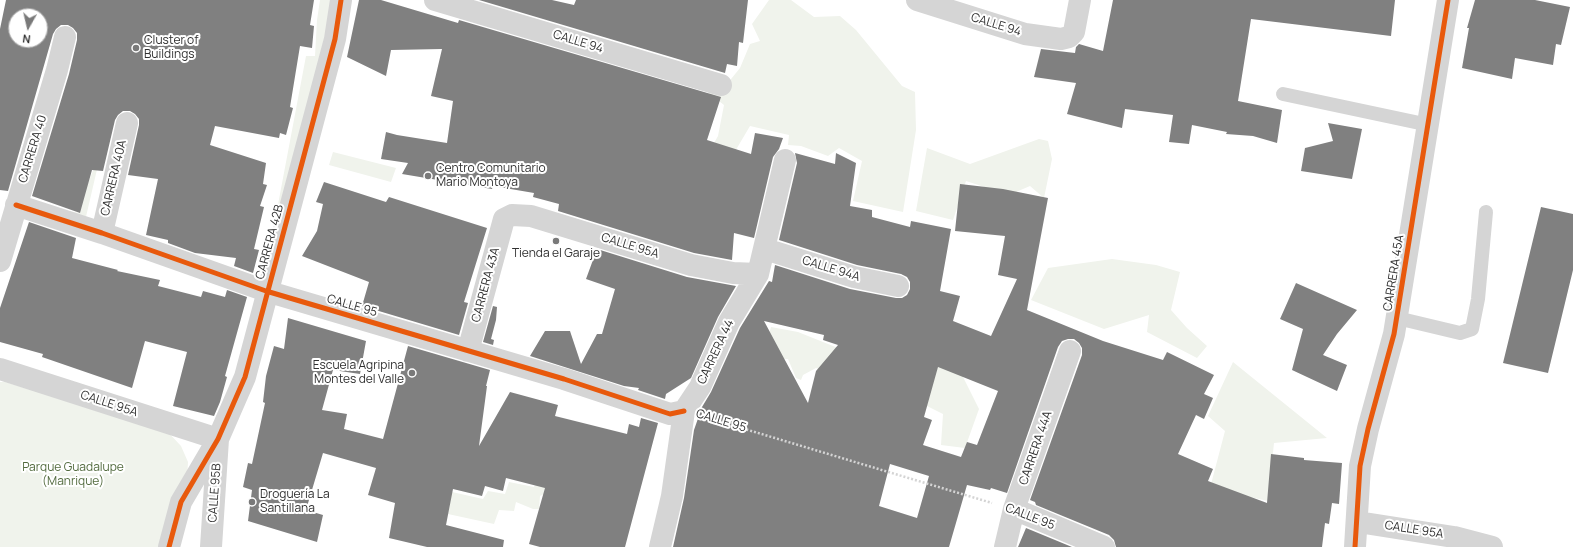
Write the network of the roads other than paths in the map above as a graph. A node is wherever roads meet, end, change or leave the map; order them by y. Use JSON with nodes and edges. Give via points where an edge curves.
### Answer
{"nodes":[{"id":1,"x":341,"y":0,"type":"edge"},
{"id":2,"x":434,"y":0,"type":"edge"},
{"id":3,"x":917,"y":0,"type":"edge"},
{"id":4,"x":1080,"y":0,"type":"edge"},
{"id":5,"x":1448,"y":0,"type":"edge"},
{"id":6,"x":65,"y":37,"type":"dead end"},
{"id":7,"x":721,"y":85,"type":"dead end"},
{"id":8,"x":1283,"y":94,"type":"dead end"},
{"id":9,"x":127,"y":123,"type":"dead end"},
{"id":10,"x":1429,"y":125,"type":"junction"},
{"id":11,"x":785,"y":160,"type":"dead end"},
{"id":12,"x":16,"y":205,"type":"junction"},
{"id":13,"x":1486,"y":212,"type":"dead end"},
{"id":14,"x":504,"y":219,"type":"joint"},
{"id":15,"x":102,"y":232,"type":"junction"},
{"id":16,"x":765,"y":249,"type":"junction"},
{"id":17,"x":0,"y":261,"type":"edge"},
{"id":18,"x":758,"y":274,"type":"junction"},
{"id":19,"x":898,"y":286,"type":"dead end"},
{"id":20,"x":266,"y":291,"type":"junction"},
{"id":21,"x":1397,"y":318,"type":"junction"},
{"id":22,"x":1070,"y":350,"type":"dead end"},
{"id":23,"x":468,"y":351,"type":"junction"},
{"id":24,"x":0,"y":369,"type":"edge"},
{"id":25,"x":684,"y":410,"type":"junction"},
{"id":26,"x":218,"y":439,"type":"junction"},
{"id":27,"x":1014,"y":509,"type":"junction"},
{"id":28,"x":1358,"y":522,"type":"junction"},
{"id":29,"x":169,"y":547,"type":"edge"},
{"id":30,"x":211,"y":547,"type":"edge"},
{"id":31,"x":660,"y":547,"type":"edge"},
{"id":32,"x":1005,"y":547,"type":"edge"},
{"id":33,"x":1104,"y":547,"type":"edge"},
{"id":34,"x":1355,"y":547,"type":"edge"},
{"id":35,"x":1492,"y":547,"type":"edge"}],
"edges":[{"from":1,"to":20,"type":"street","name":"CARRERA 42B","via":[[335,38]]},
{"from":2,"to":7,"type":"street","name":"CALLE 94"},
{"from":3,"to":4,"type":"street","name":"CALLE 94","via":[[1025,34],[1060,39],[1069,37],[1074,32]]},
{"from":5,"to":10,"type":"street","name":"CARRERA 45A"},
{"from":6,"to":12,"type":"street","name":"CARRERA 40"},
{"from":8,"to":10,"type":"lane"},
{"from":9,"to":15,"type":"street","name":"CARRERA 40A"},
{"from":10,"to":21,"type":"street","name":"CARRERA 45A"},
{"from":11,"to":16,"type":"street","name":"CARRERA 44"},
{"from":12,"to":15,"type":"street","name":"CALLE 95"},
{"from":12,"to":17,"type":"street","name":"CARRERA 40"},
{"from":13,"to":21,"type":"lane","via":[[1478,299],[1472,329],[1460,333]]},
{"from":14,"to":18,"type":"street","name":"CALLE 95A","via":[[512,215],[531,216],[691,265],[733,273]]},
{"from":14,"to":23,"type":"street","name":"CARRERA 43A"},
{"from":15,"to":20,"type":"street","name":"CALLE 95"},
{"from":16,"to":18,"type":"street","name":"CARRERA 44"},
{"from":16,"to":19,"type":"street","name":"CALLE 94A","via":[[854,277]]},
{"from":18,"to":25,"type":"street","name":"CARRERA 44","via":[[729,322],[700,387]]},
{"from":20,"to":23,"type":"street","name":"CALLE 95"},
{"from":20,"to":26,"type":"street","name":"CARRERA 42B","via":[[245,378]]},
{"from":21,"to":28,"type":"street","name":"CARRERA 45A","via":[[1360,466]]},
{"from":22,"to":27,"type":"street","name":"CARRERA 44A"},
{"from":23,"to":25,"type":"street","name":"CALLE 95","via":[[670,414]]},
{"from":24,"to":26,"type":"street","name":"CALLE 95A"},
{"from":25,"to":31,"type":"street","name":"CARRERA 44","via":[[672,496]]},
{"from":26,"to":29,"type":"street","name":"CARRERA 42B","via":[[181,502]]},
{"from":26,"to":30,"type":"street","name":"CALLE 95B"},
{"from":27,"to":32,"type":"street","name":"CARRERA 44A"},
{"from":27,"to":33,"type":"street","name":"CALLE 95"},
{"from":28,"to":34,"type":"street","name":"CARRERA 45A"},
{"from":28,"to":35,"type":"street","name":"CALLE 95A","via":[[1454,537]]}]}
